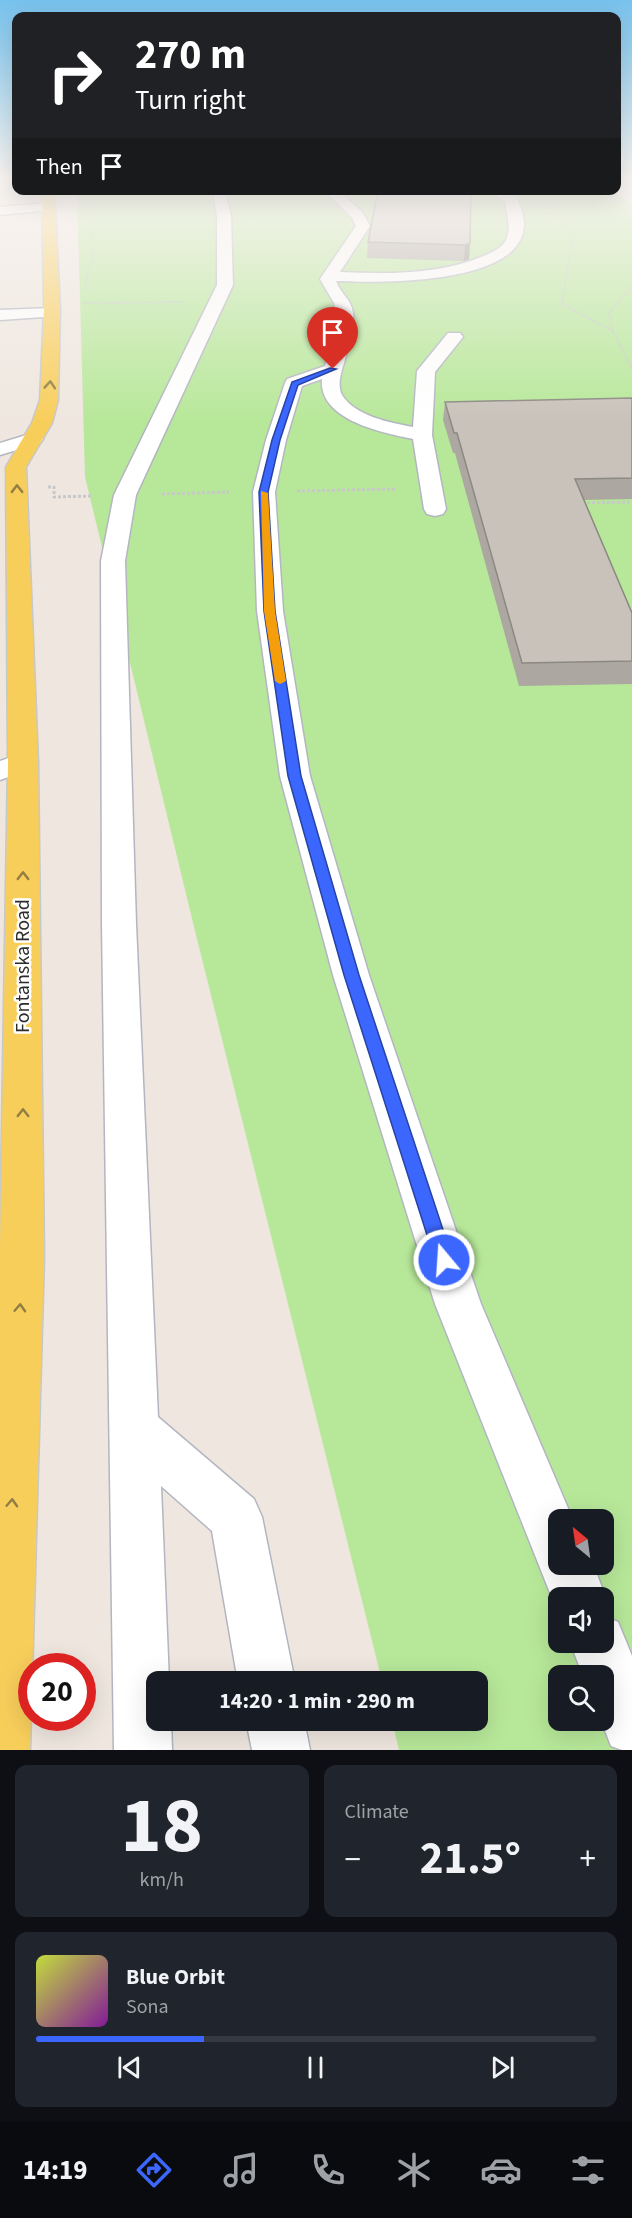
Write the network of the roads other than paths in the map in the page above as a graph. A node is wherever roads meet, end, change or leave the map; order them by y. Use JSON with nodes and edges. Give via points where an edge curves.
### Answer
{"nodes":[{"id":1,"x":50,"y":259,"type":"edge"},
{"id":2,"x":225,"y":259,"type":"edge"},
{"id":3,"x":341,"y":259,"type":"edge"},
{"id":4,"x":489,"y":259,"type":"edge"},
{"id":5,"x":330,"y":276,"type":"junction"},
{"id":6,"x":52,"y":308,"type":"junction"},
{"id":7,"x":0,"y":315,"type":"edge"},
{"id":8,"x":454,"y":338,"type":"dead end"},
{"id":9,"x":333,"y":369,"type":"junction"},
{"id":10,"x":422,"y":435,"type":"junction"},
{"id":11,"x":16,"y":444,"type":"edge"},
{"id":12,"x":435,"y":509,"type":"dead end"},
{"id":13,"x":11,"y":766,"type":"edge"},
{"id":14,"x":11,"y":1263,"type":"edge"},
{"id":15,"x":135,"y":1430,"type":"junction"},
{"id":16,"x":548,"y":1522,"type":"edge"},
{"id":17,"x":603,"y":1653,"type":"edge"},
{"id":18,"x":265,"y":1671,"type":"edge"},
{"id":19,"x":632,"y":1725,"type":"edge"},
{"id":20,"x":277,"y":1731,"type":"edge"},
{"id":21,"x":1,"y":1750,"type":"edge"},
{"id":22,"x":143,"y":1750,"type":"edge"},
{"id":23,"x":280,"y":1750,"type":"edge"}],
"edges":[{"from":1,"to":6,"type":"main road","name":"Fontanska Road"},
{"from":2,"to":15,"type":"street","via":[[225,285],[125,495],[113,561],[119,924]]},
{"from":3,"to":5,"type":"street"},
{"from":4,"to":5,"type":"street","via":[[435,274],[391,278]]},
{"from":5,"to":9,"type":"street","via":[[328,284],[344,306],[341,345]]},
{"from":6,"to":7,"type":"street"},
{"from":11,"to":6,"type":"main road","name":"Fontanska Road","one_way":true,"via":[[42,423],[48,408]]},
{"from":8,"to":10,"type":"street","via":[[426,371]]},
{"from":9,"to":10,"type":"street","via":[[333,397],[344,407],[394,430]]},
{"from":9,"to":16,"type":"street","via":[[294,383],[264,492],[270,611],[295,776],[351,975],[458,1304]]},
{"from":10,"to":12,"type":"street"},
{"from":13,"to":11,"type":"main road","name":"Fontanska Road","one_way":true,"via":[[16,467],[21,455]]},
{"from":14,"to":13,"type":"main road","name":"Fontanska Road","one_way":true},
{"from":21,"to":14,"type":"main road","name":"Fontanska Road","one_way":true},
{"from":15,"to":18,"type":"street","via":[[236,1517]]},
{"from":15,"to":22,"type":"street"},
{"from":17,"to":19,"type":"street"},
{"from":20,"to":23,"type":"street"}]}
